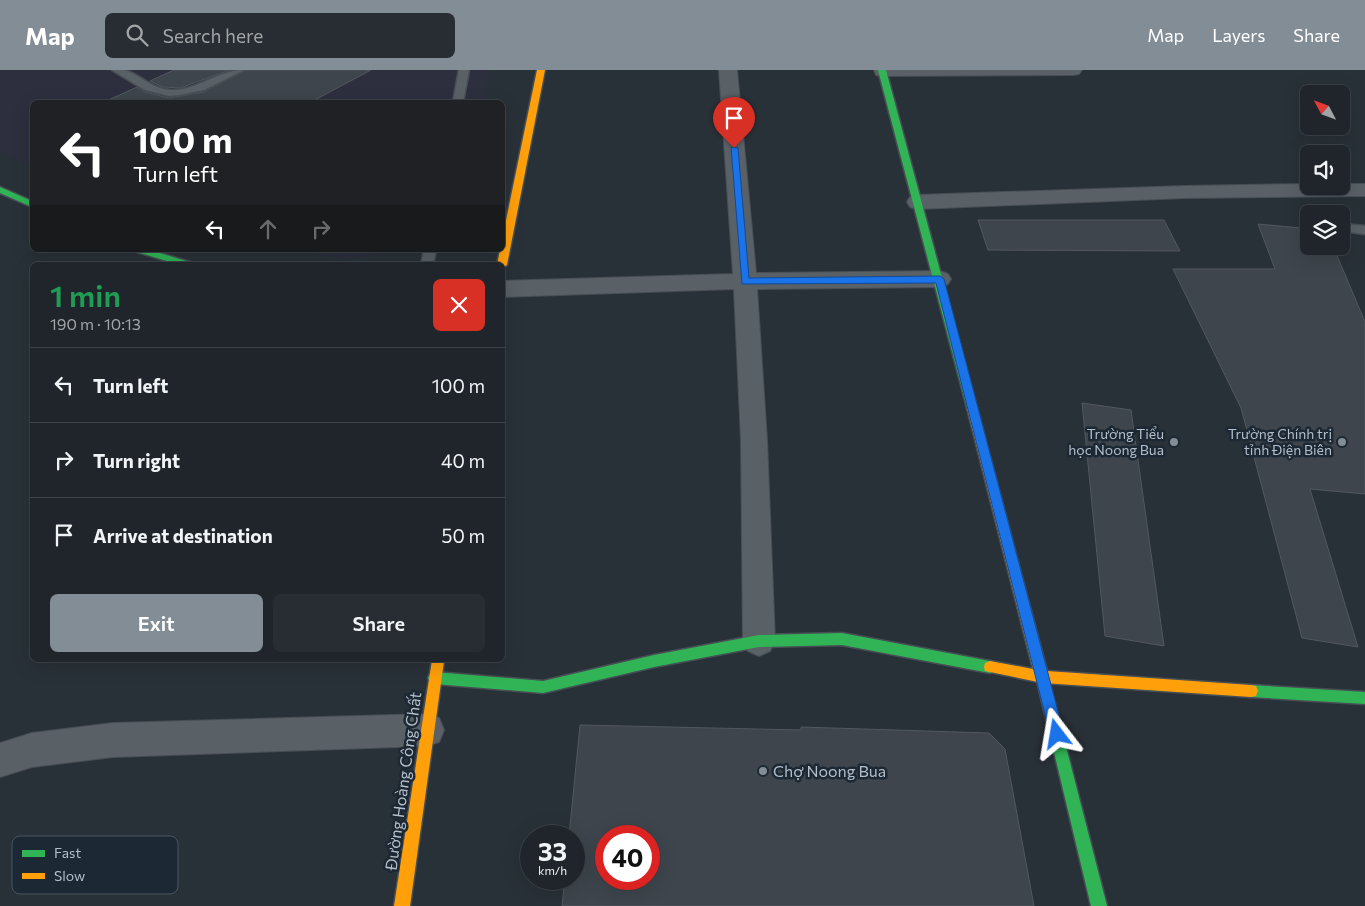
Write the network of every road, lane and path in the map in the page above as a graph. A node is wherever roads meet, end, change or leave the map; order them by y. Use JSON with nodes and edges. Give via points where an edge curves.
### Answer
{"nodes":[{"id":1,"x":117,"y":70,"type":"edge"},
{"id":2,"x":239,"y":70,"type":"edge"},
{"id":3,"x":464,"y":70,"type":"edge"},
{"id":4,"x":541,"y":70,"type":"edge"},
{"id":5,"x":728,"y":70,"type":"edge"},
{"id":6,"x":882,"y":70,"type":"edge"},
{"id":7,"x":1073,"y":70,"type":"edge"},
{"id":8,"x":458,"y":100,"type":"edge"},
{"id":9,"x":0,"y":190,"type":"edge"},
{"id":10,"x":1365,"y":190,"type":"edge"},
{"id":11,"x":917,"y":202,"type":"junction"},
{"id":12,"x":30,"y":203,"type":"edge"},
{"id":13,"x":1350,"y":229,"type":"edge"},
{"id":14,"x":1365,"y":230,"type":"edge"},
{"id":15,"x":505,"y":250,"type":"edge"},
{"id":16,"x":145,"y":252,"type":"edge"},
{"id":17,"x":178,"y":262,"type":"edge"},
{"id":18,"x":940,"y":279,"type":"junction"},
{"id":19,"x":745,"y":281,"type":"junction"},
{"id":20,"x":505,"y":288,"type":"edge"},
{"id":21,"x":759,"y":641,"type":"junction"},
{"id":22,"x":438,"y":662,"type":"edge"},
{"id":23,"x":1043,"y":677,"type":"junction"},
{"id":24,"x":435,"y":678,"type":"junction"},
{"id":25,"x":1365,"y":698,"type":"edge"},
{"id":26,"x":427,"y":730,"type":"junction"},
{"id":27,"x":0,"y":760,"type":"edge"},
{"id":28,"x":402,"y":906,"type":"edge"},
{"id":29,"x":1099,"y":906,"type":"edge"}],
"edges":[{"from":1,"to":2,"type":"lane","via":[[157,91],[178,93],[208,85]]},
{"from":3,"to":8,"type":"lane"},
{"from":4,"to":15,"type":"street"},
{"from":5,"to":19,"type":"street"},
{"from":6,"to":7,"type":"street"},
{"from":6,"to":11,"type":"street"},
{"from":9,"to":12,"type":"street"},
{"from":10,"to":11,"type":"street","via":[[1184,192]]},
{"from":11,"to":18,"type":"street"},
{"from":13,"to":14,"type":"lane"},
{"from":16,"to":17,"type":"street"},
{"from":18,"to":19,"type":"street"},
{"from":18,"to":23,"type":"street"},
{"from":19,"to":20,"type":"street"},
{"from":19,"to":21,"type":"street","via":[[754,440]]},
{"from":21,"to":23,"type":"street","via":[[842,639]]},
{"from":21,"to":24,"type":"street","via":[[543,686]]},
{"from":22,"to":24,"type":"street","name":"Đường Hoàng Công Chất"},
{"from":23,"to":25,"type":"street"},
{"from":23,"to":29,"type":"street"},
{"from":24,"to":26,"type":"street","name":"Đường Hoàng Công Chất"},
{"from":26,"to":27,"type":"street","via":[[113,740],[32,750]]},
{"from":26,"to":28,"type":"street","name":"Đường Hoàng Công Chất"}]}
